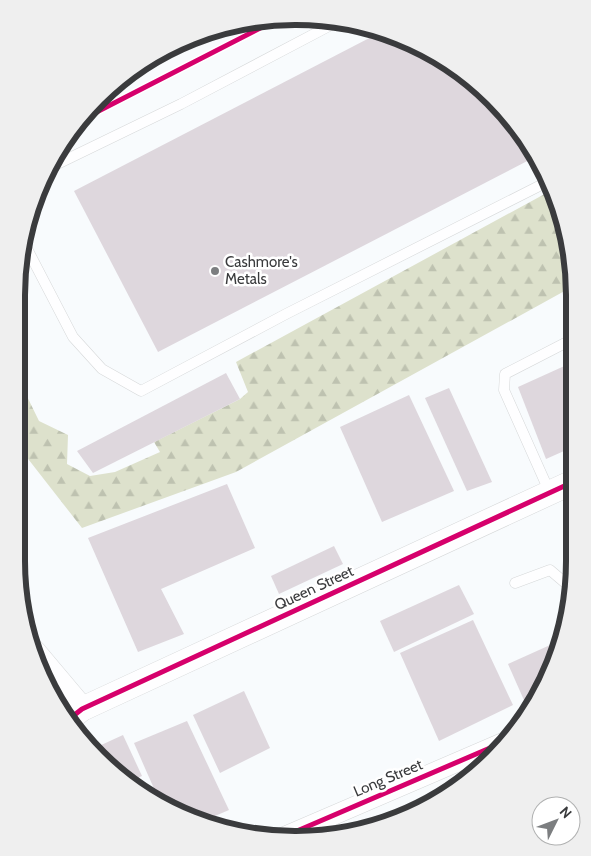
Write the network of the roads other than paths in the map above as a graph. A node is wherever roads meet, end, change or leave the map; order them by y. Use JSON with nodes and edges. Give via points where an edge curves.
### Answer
{"nodes":[{"id":1,"x":329,"y":27,"type":"edge"},
{"id":2,"x":59,"y":164,"type":"edge"},
{"id":3,"x":541,"y":184,"type":"edge"},
{"id":4,"x":28,"y":252,"type":"edge"},
{"id":5,"x":566,"y":343,"type":"edge"},
{"id":6,"x":566,"y":486,"type":"edge"},
{"id":7,"x":550,"y":493,"type":"junction"},
{"id":8,"x":515,"y":583,"type":"dead end"},
{"id":9,"x":565,"y":583,"type":"edge"},
{"id":10,"x":54,"y":682,"type":"edge"},
{"id":11,"x":75,"y":715,"type":"edge"},
{"id":12,"x":491,"y":748,"type":"edge"},
{"id":13,"x":297,"y":831,"type":"edge"}],
"edges":[{"from":1,"to":2,"type":"lane"},
{"from":3,"to":4,"type":"lane","via":[[141,391],[102,369],[73,338]]},
{"from":5,"to":7,"type":"lane","via":[[505,374],[504,390]]},
{"from":6,"to":7,"type":"street","name":"Queen Street"},
{"from":7,"to":11,"type":"street","name":"Queen Street"},
{"from":8,"to":9,"type":"lane","via":[[550,570]]},
{"from":10,"to":11,"type":"street"},
{"from":12,"to":13,"type":"street","name":"Long Street"}]}
